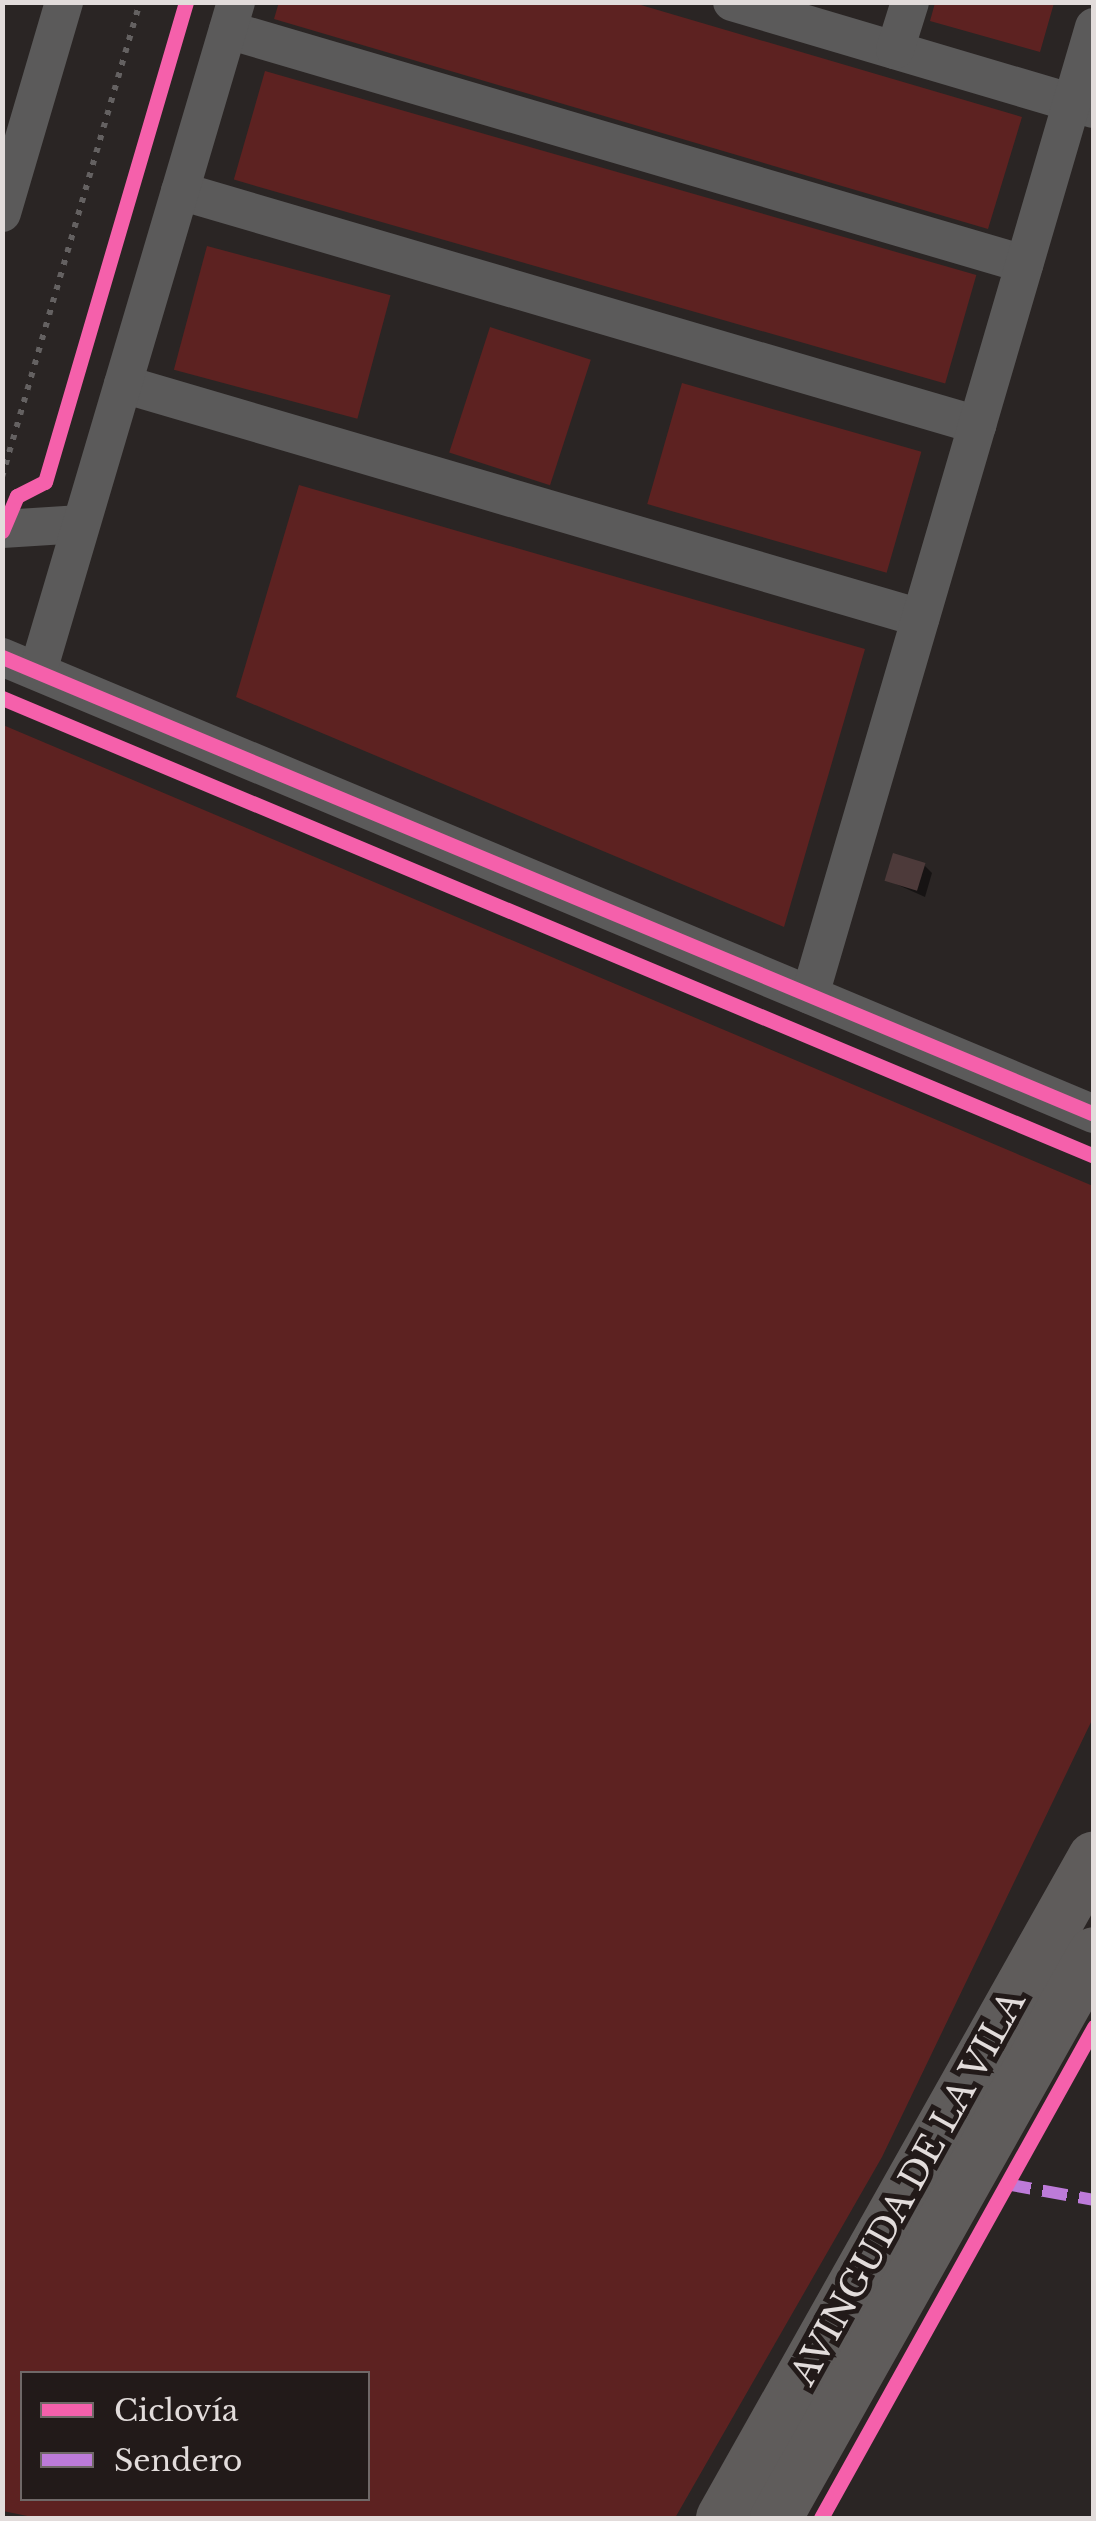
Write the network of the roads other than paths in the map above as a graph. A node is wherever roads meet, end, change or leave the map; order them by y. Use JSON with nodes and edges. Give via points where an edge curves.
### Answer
{"nodes":[{"id":1,"x":64,"y":2,"type":"edge"},
{"id":2,"x":732,"y":2,"type":"edge"},
{"id":3,"x":910,"y":2,"type":"edge"},
{"id":4,"x":232,"y":16,"type":"edge"},
{"id":5,"x":1094,"y":26,"type":"edge"},
{"id":6,"x":895,"y":50,"type":"junction"},
{"id":7,"x":1082,"y":106,"type":"edge"},
{"id":8,"x":12,"y":143,"type":"edge"},
{"id":9,"x":180,"y":191,"type":"junction"},
{"id":10,"x":2,"y":213,"type":"edge"},
{"id":11,"x":1024,"y":264,"type":"junction"},
{"id":12,"x":123,"y":384,"type":"junction"},
{"id":13,"x":977,"y":425,"type":"junction"},
{"id":14,"x":81,"y":524,"type":"junction"},
{"id":15,"x":2,"y":529,"type":"edge"},
{"id":16,"x":920,"y":618,"type":"junction"},
{"id":17,"x":2,"y":658,"type":"edge"},
{"id":18,"x":38,"y":671,"type":"junction"},
{"id":19,"x":810,"y":995,"type":"junction"},
{"id":20,"x":1090,"y":1101,"type":"edge"},
{"id":21,"x":1094,"y":1856,"type":"edge"},
{"id":22,"x":1094,"y":1954,"type":"edge"},
{"id":23,"x":722,"y":2518,"type":"edge"},
{"id":24,"x":776,"y":2518,"type":"edge"}],
"edges":[{"from":1,"to":8,"type":"street"},
{"from":2,"to":6,"type":"street"},
{"from":3,"to":6,"type":"street"},
{"from":4,"to":9,"type":"street"},
{"from":4,"to":11,"type":"street"},
{"from":5,"to":7,"type":"street"},
{"from":6,"to":7,"type":"street"},
{"from":7,"to":11,"type":"street"},
{"from":8,"to":10,"type":"street"},
{"from":9,"to":12,"type":"street"},
{"from":9,"to":13,"type":"street"},
{"from":11,"to":13,"type":"street"},
{"from":12,"to":14,"type":"street"},
{"from":12,"to":16,"type":"street"},
{"from":13,"to":16,"type":"street"},
{"from":14,"to":15,"type":"street"},
{"from":14,"to":18,"type":"street"},
{"from":16,"to":19,"type":"street"},
{"from":17,"to":18,"type":"street"},
{"from":18,"to":19,"type":"street"},
{"from":19,"to":20,"type":"street"},
{"from":21,"to":23,"type":"street","name":"AVINGUDA DE LA VILA"},
{"from":22,"to":24,"type":"street","name":"AVINGUDA DE LA VILA"}]}
